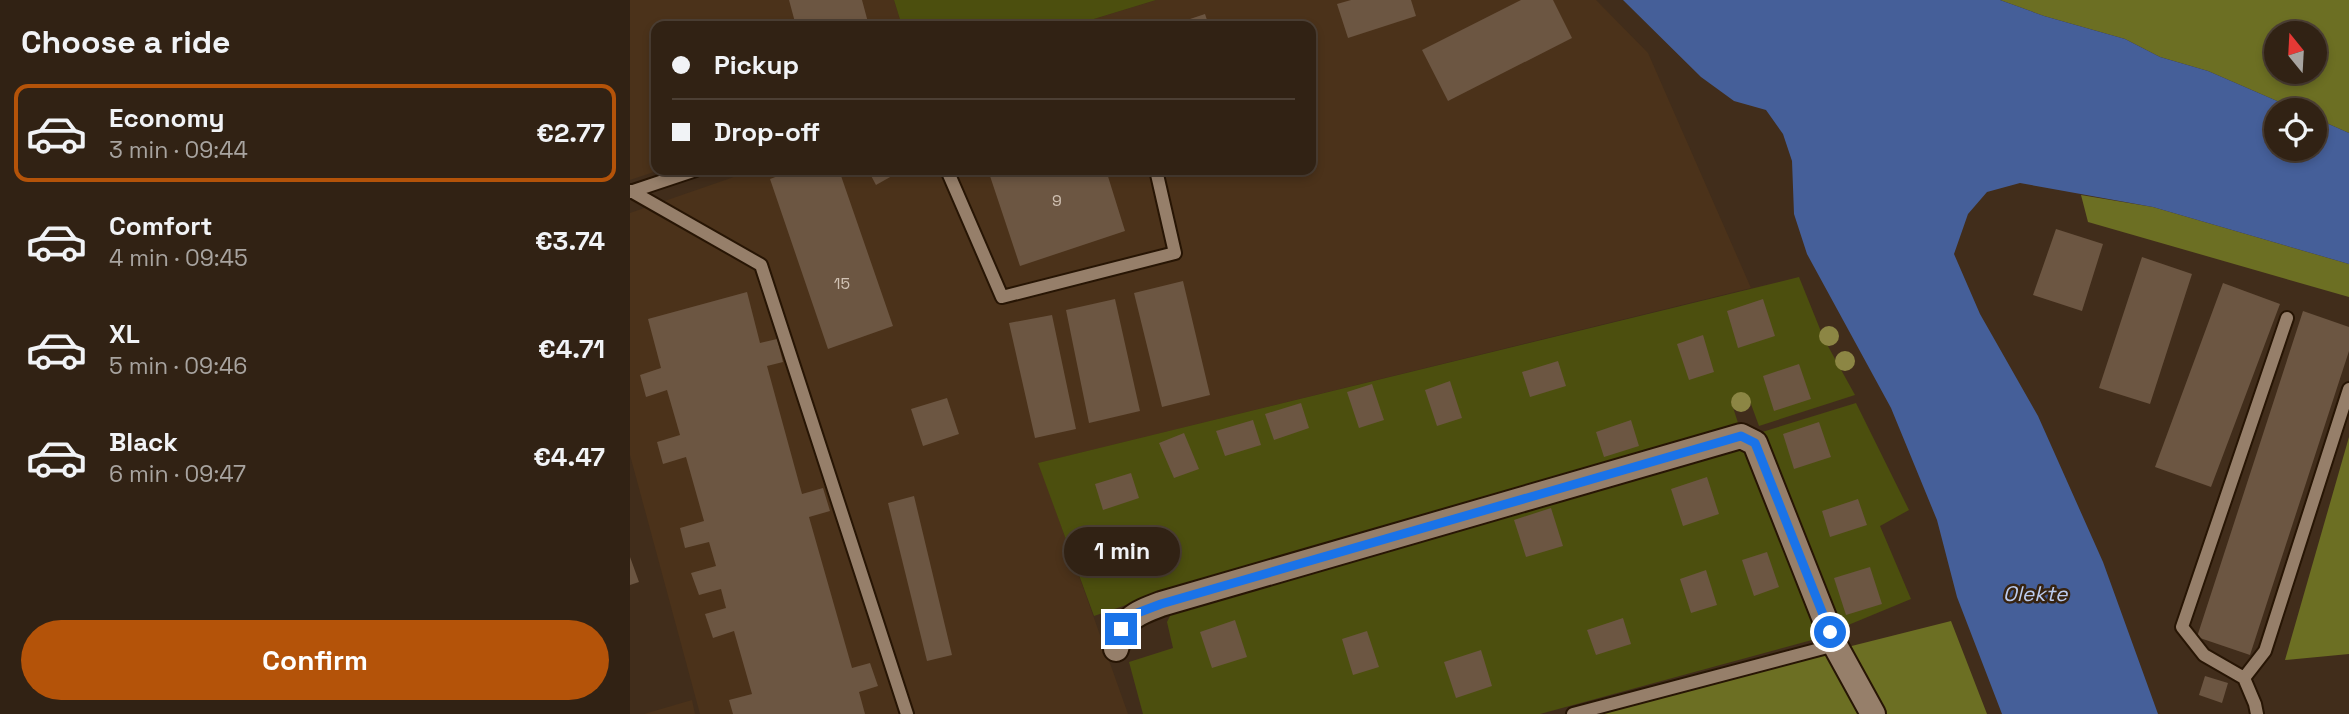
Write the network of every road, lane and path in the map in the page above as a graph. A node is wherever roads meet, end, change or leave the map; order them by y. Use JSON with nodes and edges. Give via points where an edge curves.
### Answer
{"nodes":[{"id":1,"x":681,"y":175,"type":"edge"},
{"id":2,"x":949,"y":175,"type":"edge"},
{"id":3,"x":1157,"y":175,"type":"edge"},
{"id":4,"x":631,"y":191,"type":"edge"},
{"id":5,"x":2287,"y":318,"type":"dead end"},
{"id":6,"x":2349,"y":388,"type":"edge"},
{"id":7,"x":1835,"y":645,"type":"junction"},
{"id":8,"x":1116,"y":649,"type":"dead end"},
{"id":9,"x":2244,"y":678,"type":"junction"},
{"id":10,"x":907,"y":714,"type":"edge"},
{"id":11,"x":1573,"y":714,"type":"edge"},
{"id":12,"x":1872,"y":714,"type":"edge"},
{"id":13,"x":2257,"y":714,"type":"edge"}],
"edges":[{"from":1,"to":4,"type":"lane"},
{"from":2,"to":3,"type":"lane","via":[[1002,298],[1175,253]]},
{"from":4,"to":10,"type":"lane","via":[[761,264]]},
{"from":5,"to":9,"type":"lane","via":[[2182,627],[2204,655]]},
{"from":6,"to":9,"type":"lane","via":[[2265,651]]},
{"from":7,"to":8,"type":"street","via":[[1755,443],[1741,436],[1161,604],[1132,615],[1121,629]]},
{"from":7,"to":11,"type":"lane"},
{"from":7,"to":12,"type":"street"},
{"from":9,"to":13,"type":"lane"}]}
